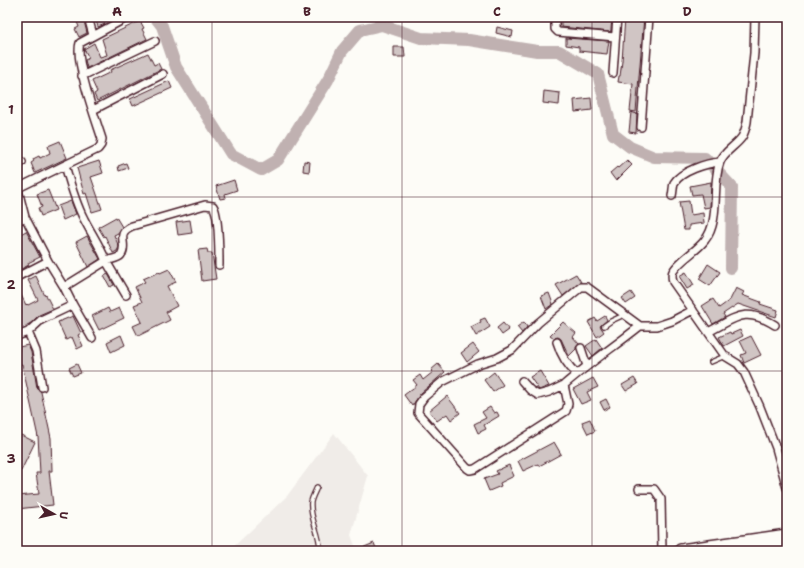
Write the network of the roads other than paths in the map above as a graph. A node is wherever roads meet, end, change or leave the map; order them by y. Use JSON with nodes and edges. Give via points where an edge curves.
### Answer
{"nodes":[{"id":1,"x":88,"y":17,"type":"edge"},
{"id":2,"x":555,"y":17,"type":"edge"},
{"id":3,"x":617,"y":17,"type":"edge"},
{"id":4,"x":648,"y":17,"type":"edge"},
{"id":5,"x":755,"y":17,"type":"edge"},
{"id":6,"x":124,"y":18,"type":"edge"},
{"id":7,"x":93,"y":35,"type":"junction"},
{"id":8,"x":616,"y":38,"type":"junction"},
{"id":9,"x":155,"y":41,"type":"dead end"},
{"id":10,"x":613,"y":73,"type":"dead end"},
{"id":11,"x":163,"y":74,"type":"dead end"},
{"id":12,"x":82,"y":76,"type":"junction"},
{"id":13,"x":93,"y":110,"type":"junction"},
{"id":14,"x":641,"y":127,"type":"dead end"},
{"id":15,"x":65,"y":165,"type":"junction"},
{"id":16,"x":717,"y":165,"type":"junction"},
{"id":17,"x":17,"y":187,"type":"edge"},
{"id":18,"x":672,"y":196,"type":"dead end"},
{"id":19,"x":25,"y":217,"type":"junction"},
{"id":20,"x":17,"y":221,"type":"edge"},
{"id":21,"x":48,"y":261,"type":"junction"},
{"id":22,"x":106,"y":261,"type":"junction"},
{"id":23,"x":219,"y":265,"type":"dead end"},
{"id":24,"x":17,"y":276,"type":"edge"},
{"id":25,"x":64,"y":287,"type":"junction"},
{"id":26,"x":126,"y":295,"type":"dead end"},
{"id":27,"x":73,"y":305,"type":"junction"},
{"id":28,"x":692,"y":310,"type":"junction"},
{"id":29,"x":624,"y":315,"type":"junction"},
{"id":30,"x":775,"y":325,"type":"dead end"},
{"id":31,"x":604,"y":326,"type":"dead end"},
{"id":32,"x":640,"y":326,"type":"junction"},
{"id":33,"x":28,"y":332,"type":"junction"},
{"id":34,"x":708,"y":332,"type":"junction"},
{"id":35,"x":17,"y":336,"type":"edge"},
{"id":36,"x":92,"y":338,"type":"dead end"},
{"id":37,"x":556,"y":342,"type":"dead end"},
{"id":38,"x":581,"y":348,"type":"dead end"},
{"id":39,"x":725,"y":356,"type":"junction"},
{"id":40,"x":711,"y":362,"type":"dead end"},
{"id":41,"x":587,"y":366,"type":"junction"},
{"id":42,"x":577,"y":374,"type":"junction"},
{"id":43,"x":522,"y":381,"type":"dead end"},
{"id":44,"x":564,"y":385,"type":"junction"},
{"id":45,"x":42,"y":387,"type":"dead end"},
{"id":46,"x":317,"y":487,"type":"dead end"},
{"id":47,"x":787,"y":488,"type":"edge"},
{"id":48,"x":639,"y":489,"type":"dead end"},
{"id":49,"x":787,"y":536,"type":"edge"},
{"id":50,"x":787,"y":547,"type":"edge"},
{"id":51,"x":320,"y":551,"type":"edge"},
{"id":52,"x":662,"y":551,"type":"edge"},
{"id":53,"x":681,"y":551,"type":"edge"},
{"id":54,"x":752,"y":551,"type":"edge"}],
"edges":[{"from":1,"to":7,"type":"street"},
{"from":2,"to":8,"type":"street","via":[[555,29],[558,32]]},
{"from":3,"to":8,"type":"street"},
{"from":4,"to":14,"type":"street"},
{"from":5,"to":16,"type":"street","via":[[747,122],[741,138]]},
{"from":6,"to":7,"type":"street"},
{"from":7,"to":12,"type":"street","via":[[80,43],[78,48]]},
{"from":8,"to":10,"type":"street"},
{"from":9,"to":12,"type":"street"},
{"from":11,"to":13,"type":"street"},
{"from":12,"to":13,"type":"street"},
{"from":13,"to":15,"type":"street","via":[[102,139],[98,149]]},
{"from":15,"to":17,"type":"street"},
{"from":15,"to":22,"type":"street","via":[[78,204]]},
{"from":16,"to":18,"type":"street","via":[[697,167],[681,175],[674,183]]},
{"from":16,"to":28,"type":"street","via":[[717,183],[709,234],[672,273],[673,282]]},
{"from":17,"to":19,"type":"street"},
{"from":19,"to":20,"type":"street"},
{"from":19,"to":21,"type":"street"},
{"from":21,"to":24,"type":"street"},
{"from":21,"to":25,"type":"street"},
{"from":22,"to":23,"type":"street","via":[[121,255],[123,234],[128,228],[206,204],[214,208],[216,217]]},
{"from":22,"to":25,"type":"street"},
{"from":22,"to":26,"type":"street"},
{"from":25,"to":27,"type":"street"},
{"from":27,"to":33,"type":"street","via":[[41,320]]},
{"from":27,"to":36,"type":"street"},
{"from":28,"to":32,"type":"street","via":[[657,326]]},
{"from":28,"to":34,"type":"street"},
{"from":29,"to":31,"type":"lane"},
{"from":29,"to":32,"type":"street"},
{"from":29,"to":44,"type":"street","via":[[587,287],[581,287],[538,323],[512,350],[442,382],[424,397],[417,409],[467,468],[473,470],[566,411],[568,404]]},
{"from":30,"to":34,"type":"street","via":[[748,314],[737,316]]},
{"from":32,"to":41,"type":"street"},
{"from":33,"to":35,"type":"street"},
{"from":33,"to":45,"type":"street","via":[[36,351]]},
{"from":34,"to":39,"type":"street"},
{"from":37,"to":42,"type":"street","via":[[568,367]]},
{"from":38,"to":41,"type":"street"},
{"from":39,"to":40,"type":"lane"},
{"from":39,"to":47,"type":"street","via":[[738,364],[744,372],[776,448]]},
{"from":41,"to":42,"type":"street"},
{"from":42,"to":44,"type":"street"},
{"from":43,"to":44,"type":"street","via":[[538,395]]},
{"from":46,"to":51,"type":"lane","via":[[311,500],[311,510],[321,545]]},
{"from":48,"to":52,"type":"street","via":[[654,489],[661,499]]},
{"from":49,"to":53,"type":"highway"},
{"from":50,"to":54,"type":"highway"}]}
